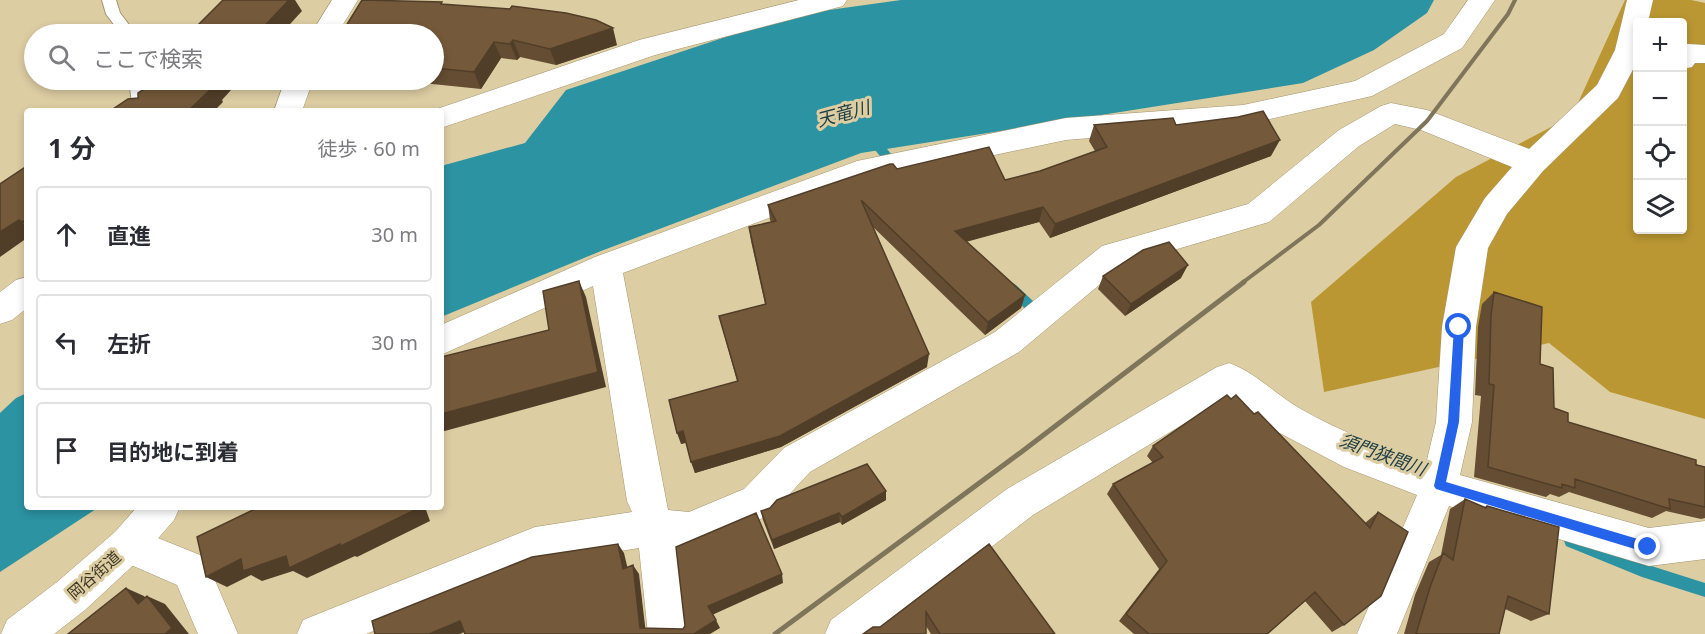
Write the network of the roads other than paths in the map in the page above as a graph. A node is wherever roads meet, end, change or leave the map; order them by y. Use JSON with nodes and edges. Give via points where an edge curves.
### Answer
{"nodes":[{"id":1,"x":109,"y":0,"type":"edge"},
{"id":2,"x":834,"y":0,"type":"edge"},
{"id":3,"x":1482,"y":0,"type":"edge"},
{"id":4,"x":1640,"y":0,"type":"edge"},
{"id":5,"x":351,"y":3,"type":"edge"},
{"id":6,"x":121,"y":24,"type":"edge"},
{"id":7,"x":333,"y":24,"type":"edge"},
{"id":8,"x":619,"y":32,"type":"dead end"},
{"id":9,"x":649,"y":47,"type":"junction"},
{"id":10,"x":1687,"y":54,"type":"edge"},
{"id":11,"x":1705,"y":54,"type":"edge"},
{"id":12,"x":138,"y":90,"type":"edge"},
{"id":13,"x":295,"y":90,"type":"edge"},
{"id":14,"x":1608,"y":91,"type":"junction"},
{"id":15,"x":1633,"y":94,"type":"edge"},
{"id":16,"x":141,"y":108,"type":"edge"},
{"id":17,"x":289,"y":108,"type":"edge"},
{"id":18,"x":444,"y":117,"type":"edge"},
{"id":19,"x":1533,"y":163,"type":"junction"},
{"id":20,"x":606,"y":266,"type":"junction"},
{"id":21,"x":24,"y":292,"type":"edge"},
{"id":22,"x":0,"y":310,"type":"edge"},
{"id":23,"x":444,"y":340,"type":"edge"},
{"id":24,"x":1439,"y":486,"type":"junction"},
{"id":25,"x":157,"y":510,"type":"edge"},
{"id":26,"x":656,"y":527,"type":"junction"},
{"id":27,"x":1705,"y":540,"type":"edge"},
{"id":28,"x":128,"y":545,"type":"junction"},
{"id":29,"x":21,"y":634,"type":"edge"},
{"id":30,"x":218,"y":634,"type":"edge"},
{"id":31,"x":317,"y":634,"type":"edge"},
{"id":32,"x":668,"y":634,"type":"edge"},
{"id":33,"x":845,"y":634,"type":"edge"},
{"id":34,"x":1377,"y":634,"type":"edge"}],
"edges":[{"from":1,"to":6,"type":"lane"},
{"from":2,"to":9,"type":"street"},
{"from":3,"to":20,"type":"street","via":[[1453,41],[1362,89],[1243,115],[1066,129],[857,172]]},
{"from":4,"to":14,"type":"street","via":[[1629,50]]},
{"from":5,"to":7,"type":"street"},
{"from":8,"to":9,"type":"street"},
{"from":9,"to":18,"type":"street"},
{"from":10,"to":11,"type":"street"},
{"from":12,"to":16,"type":"lane"},
{"from":13,"to":17,"type":"street"},
{"from":14,"to":15,"type":"street"},
{"from":14,"to":19,"type":"street"},
{"from":19,"to":24,"type":"street","via":[[1496,206],[1472,247],[1459,327],[1454,422]]},
{"from":19,"to":26,"type":"street","via":[[1427,121],[1391,113],[1349,138],[1258,213],[1113,255],[1007,342],[797,460],[757,502],[689,530]]},
{"from":20,"to":23,"type":"street"},
{"from":20,"to":26,"type":"street","via":[[646,501]]},
{"from":21,"to":22,"type":"street"},
{"from":24,"to":27,"type":"street","via":[[1648,547]]},
{"from":24,"to":33,"type":"street","via":[[1357,455],[1286,419],[1229,378],[1020,502]]},
{"from":24,"to":34,"type":"street"},
{"from":25,"to":28,"type":"street","name":"岡谷街道"},
{"from":26,"to":31,"type":"street","via":[[535,546]]},
{"from":26,"to":32,"type":"street"},
{"from":28,"to":29,"type":"street","name":"岡谷街道"},
{"from":28,"to":30,"type":"street","via":[[191,571]]}]}
